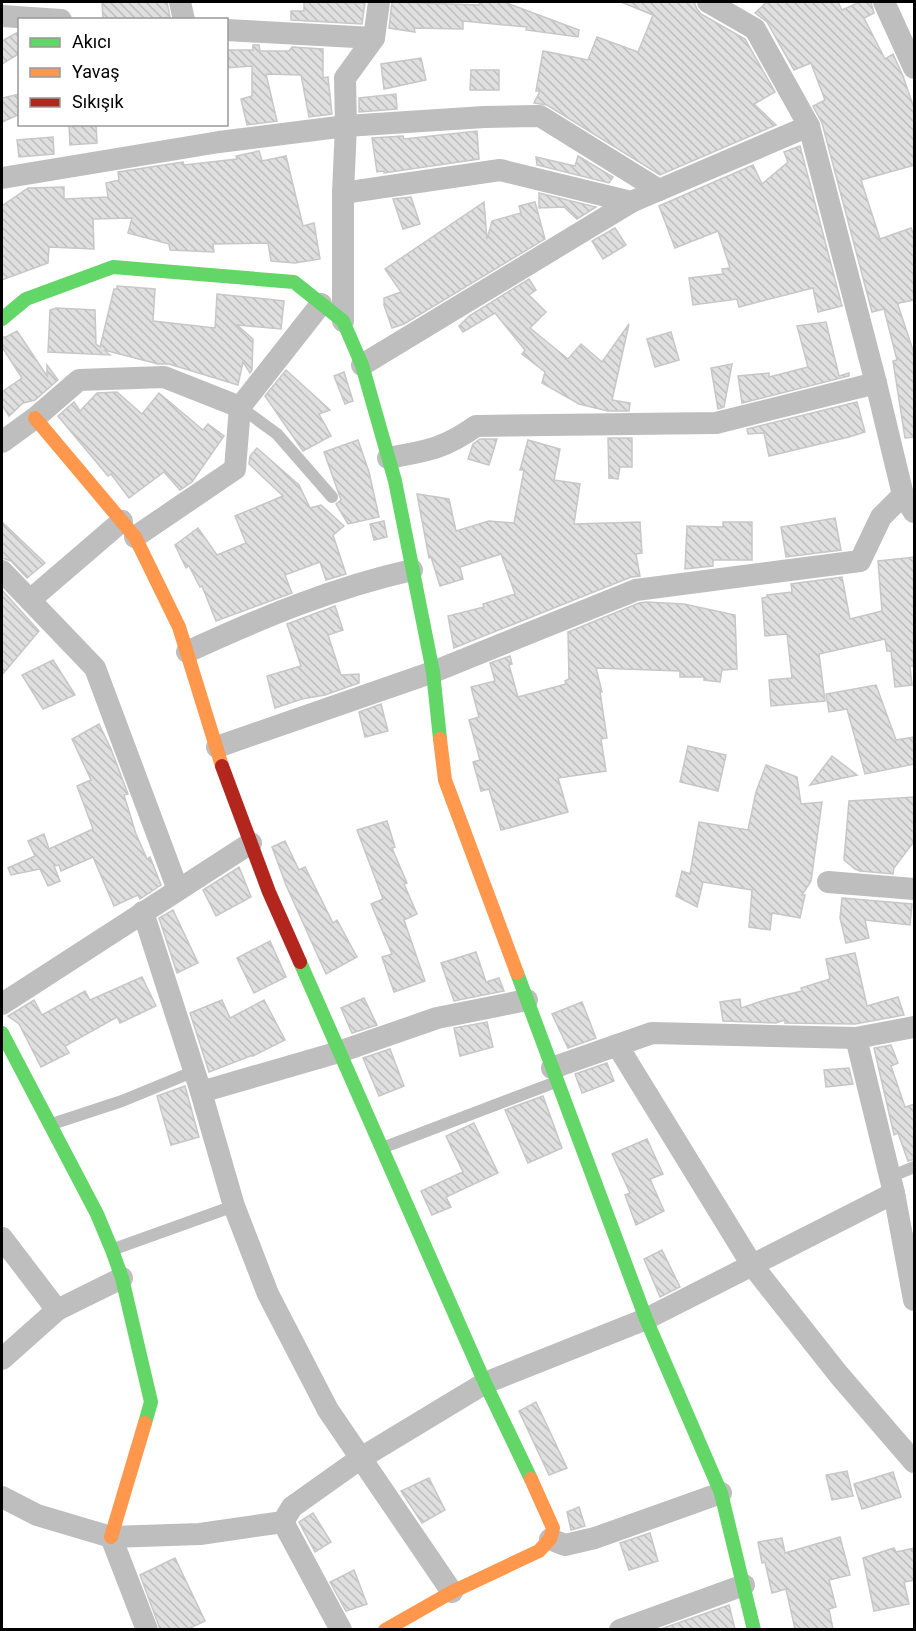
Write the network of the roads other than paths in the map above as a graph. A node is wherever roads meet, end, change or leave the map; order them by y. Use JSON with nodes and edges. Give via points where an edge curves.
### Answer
{"nodes":[{"id":1,"x":180,"y":2,"type":"edge"},
{"id":2,"x":379,"y":2,"type":"edge"},
{"id":3,"x":884,"y":2,"type":"edge"},
{"id":4,"x":716,"y":3,"type":"edge"},
{"id":5,"x":2,"y":16,"type":"edge"},
{"id":6,"x":32,"y":18,"type":"edge"},
{"id":7,"x":184,"y":18,"type":"edge"},
{"id":8,"x":228,"y":30,"type":"edge"},
{"id":9,"x":374,"y":38,"type":"junction"},
{"id":10,"x":915,"y":68,"type":"edge"},
{"id":11,"x":346,"y":126,"type":"junction"},
{"id":12,"x":809,"y":126,"type":"junction"},
{"id":13,"x":216,"y":133,"type":"edge"},
{"id":14,"x":2,"y":178,"type":"edge"},
{"id":15,"x":659,"y":190,"type":"junction"},
{"id":16,"x":343,"y":193,"type":"junction"},
{"id":17,"x":631,"y":202,"type":"junction"},
{"id":18,"x":321,"y":303,"type":"junction"},
{"id":19,"x":2,"y":320,"type":"edge"},
{"id":20,"x":343,"y":321,"type":"junction"},
{"id":21,"x":362,"y":364,"type":"junction"},
{"id":22,"x":876,"y":383,"type":"junction"},
{"id":23,"x":240,"y":407,"type":"junction"},
{"id":24,"x":35,"y":418,"type":"junction"},
{"id":25,"x":2,"y":442,"type":"edge"},
{"id":26,"x":388,"y":458,"type":"junction"},
{"id":27,"x":332,"y":497,"type":"dead end"},
{"id":28,"x":909,"y":504,"type":"edge"},
{"id":29,"x":128,"y":529,"type":"junction"},
{"id":30,"x":412,"y":570,"type":"junction"},
{"id":31,"x":2,"y":571,"type":"edge"},
{"id":32,"x":30,"y":600,"type":"junction"},
{"id":33,"x":187,"y":652,"type":"junction"},
{"id":34,"x":432,"y":672,"type":"junction"},
{"id":35,"x":217,"y":747,"type":"junction"},
{"id":36,"x":251,"y":843,"type":"junction"},
{"id":37,"x":828,"y":882,"type":"dead end"},
{"id":38,"x":915,"y":889,"type":"edge"},
{"id":39,"x":178,"y":890,"type":"junction"},
{"id":40,"x":143,"y":912,"type":"junction"},
{"id":41,"x":527,"y":1000,"type":"junction"},
{"id":42,"x":2,"y":1004,"type":"edge"},
{"id":43,"x":915,"y":1027,"type":"edge"},
{"id":44,"x":2,"y":1033,"type":"edge"},
{"id":45,"x":856,"y":1038,"type":"junction"},
{"id":46,"x":617,"y":1045,"type":"junction"},
{"id":47,"x":339,"y":1052,"type":"junction"},
{"id":48,"x":554,"y":1075,"type":"junction"},
{"id":49,"x":198,"y":1082,"type":"junction"},
{"id":50,"x":50,"y":1125,"type":"junction"},
{"id":51,"x":381,"y":1148,"type":"junction"},
{"id":52,"x":915,"y":1167,"type":"edge"},
{"id":53,"x":892,"y":1185,"type":"junction"},
{"id":54,"x":234,"y":1206,"type":"junction"},
{"id":55,"x":2,"y":1238,"type":"edge"},
{"id":56,"x":112,"y":1250,"type":"junction"},
{"id":57,"x":753,"y":1265,"type":"junction"},
{"id":58,"x":122,"y":1278,"type":"junction"},
{"id":59,"x":915,"y":1300,"type":"edge"},
{"id":60,"x":57,"y":1310,"type":"junction"},
{"id":61,"x":646,"y":1319,"type":"junction"},
{"id":62,"x":2,"y":1359,"type":"edge"},
{"id":63,"x":485,"y":1383,"type":"junction"},
{"id":64,"x":361,"y":1458,"type":"junction"},
{"id":65,"x":915,"y":1462,"type":"edge"},
{"id":66,"x":721,"y":1493,"type":"junction"},
{"id":67,"x":2,"y":1497,"type":"edge"},
{"id":68,"x":283,"y":1522,"type":"junction"},
{"id":69,"x":111,"y":1537,"type":"junction"},
{"id":70,"x":550,"y":1539,"type":"junction"},
{"id":71,"x":744,"y":1585,"type":"junction"},
{"id":72,"x":452,"y":1592,"type":"junction"},
{"id":73,"x":147,"y":1629,"type":"edge"},
{"id":74,"x":341,"y":1629,"type":"edge"},
{"id":75,"x":385,"y":1629,"type":"edge"},
{"id":76,"x":620,"y":1629,"type":"edge"},
{"id":77,"x":754,"y":1629,"type":"edge"}],
"edges":[{"from":1,"to":7,"type":"street"},
{"from":2,"to":9,"type":"street"},
{"from":3,"to":10,"type":"street"},
{"from":4,"to":12,"type":"street","via":[[755,29]]},
{"from":5,"to":6,"type":"street"},
{"from":8,"to":9,"type":"street"},
{"from":9,"to":11,"type":"street","via":[[345,78]]},
{"from":11,"to":13,"type":"street"},
{"from":11,"to":15,"type":"street","via":[[540,116]]},
{"from":11,"to":16,"type":"street"},
{"from":12,"to":15,"type":"street"},
{"from":12,"to":22,"type":"street"},
{"from":13,"to":14,"type":"street"},
{"from":15,"to":17,"type":"street"},
{"from":16,"to":17,"type":"street","via":[[500,170]]},
{"from":16,"to":20,"type":"street"},
{"from":17,"to":21,"type":"street"},
{"from":18,"to":19,"type":"street","via":[[294,282],[113,267],[26,299]]},
{"from":18,"to":20,"type":"street"},
{"from":18,"to":23,"type":"street"},
{"from":20,"to":21,"type":"street"},
{"from":21,"to":26,"type":"street"},
{"from":22,"to":26,"type":"street","via":[[716,423],[476,426],[456,441],[433,450]]},
{"from":22,"to":28,"type":"street"},
{"from":23,"to":24,"type":"street","via":[[164,377],[79,380]]},
{"from":23,"to":27,"type":"lane","via":[[283,440]]},
{"from":23,"to":29,"type":"street","via":[[236,469]]},
{"from":24,"to":25,"type":"street"},
{"from":24,"to":29,"type":"street"},
{"from":26,"to":30,"type":"street"},
{"from":28,"to":34,"type":"street","via":[[881,517],[860,561],[636,590]]},
{"from":29,"to":32,"type":"street"},
{"from":29,"to":33,"type":"street","via":[[179,627]]},
{"from":30,"to":33,"type":"street","via":[[305,601]]},
{"from":30,"to":34,"type":"street"},
{"from":31,"to":32,"type":"street"},
{"from":32,"to":39,"type":"street","via":[[95,668]]},
{"from":33,"to":35,"type":"street"},
{"from":34,"to":35,"type":"street"},
{"from":34,"to":41,"type":"street","via":[[445,780]]},
{"from":35,"to":36,"type":"street"},
{"from":36,"to":39,"type":"street"},
{"from":36,"to":47,"type":"street"},
{"from":37,"to":38,"type":"street"},
{"from":39,"to":40,"type":"street"},
{"from":40,"to":42,"type":"street"},
{"from":40,"to":49,"type":"street"},
{"from":41,"to":47,"type":"street","via":[[437,1018]]},
{"from":41,"to":48,"type":"street"},
{"from":43,"to":45,"type":"street"},
{"from":44,"to":50,"type":"street"},
{"from":45,"to":46,"type":"street","via":[[652,1032]]},
{"from":45,"to":53,"type":"street"},
{"from":46,"to":48,"type":"street"},
{"from":46,"to":57,"type":"street"},
{"from":47,"to":49,"type":"street"},
{"from":47,"to":51,"type":"street"},
{"from":48,"to":51,"type":"lane"},
{"from":48,"to":61,"type":"street"},
{"from":49,"to":50,"type":"lane"},
{"from":49,"to":54,"type":"street"},
{"from":50,"to":56,"type":"street"},
{"from":51,"to":63,"type":"street"},
{"from":52,"to":53,"type":"lane"},
{"from":53,"to":57,"type":"street"},
{"from":53,"to":59,"type":"street"},
{"from":54,"to":56,"type":"lane"},
{"from":54,"to":64,"type":"street","via":[[268,1294],[328,1410]]},
{"from":55,"to":60,"type":"street"},
{"from":56,"to":58,"type":"street"},
{"from":57,"to":61,"type":"street"},
{"from":57,"to":65,"type":"street","via":[[839,1375]]},
{"from":58,"to":60,"type":"street"},
{"from":58,"to":69,"type":"street","via":[[151,1402]]},
{"from":60,"to":62,"type":"street"},
{"from":61,"to":63,"type":"street"},
{"from":61,"to":66,"type":"street"},
{"from":63,"to":64,"type":"street"},
{"from":63,"to":70,"type":"street","via":[[551,1522]]},
{"from":64,"to":68,"type":"street","via":[[292,1507]]},
{"from":64,"to":72,"type":"street"},
{"from":66,"to":70,"type":"street","via":[[595,1538],[565,1545]]},
{"from":66,"to":71,"type":"street"},
{"from":67,"to":69,"type":"street","via":[[37,1515]]},
{"from":68,"to":69,"type":"street","via":[[200,1534]]},
{"from":68,"to":74,"type":"street"},
{"from":69,"to":73,"type":"street"},
{"from":70,"to":72,"type":"street","via":[[539,1551]]},
{"from":71,"to":76,"type":"street"},
{"from":71,"to":77,"type":"street"},
{"from":72,"to":75,"type":"street"}]}
